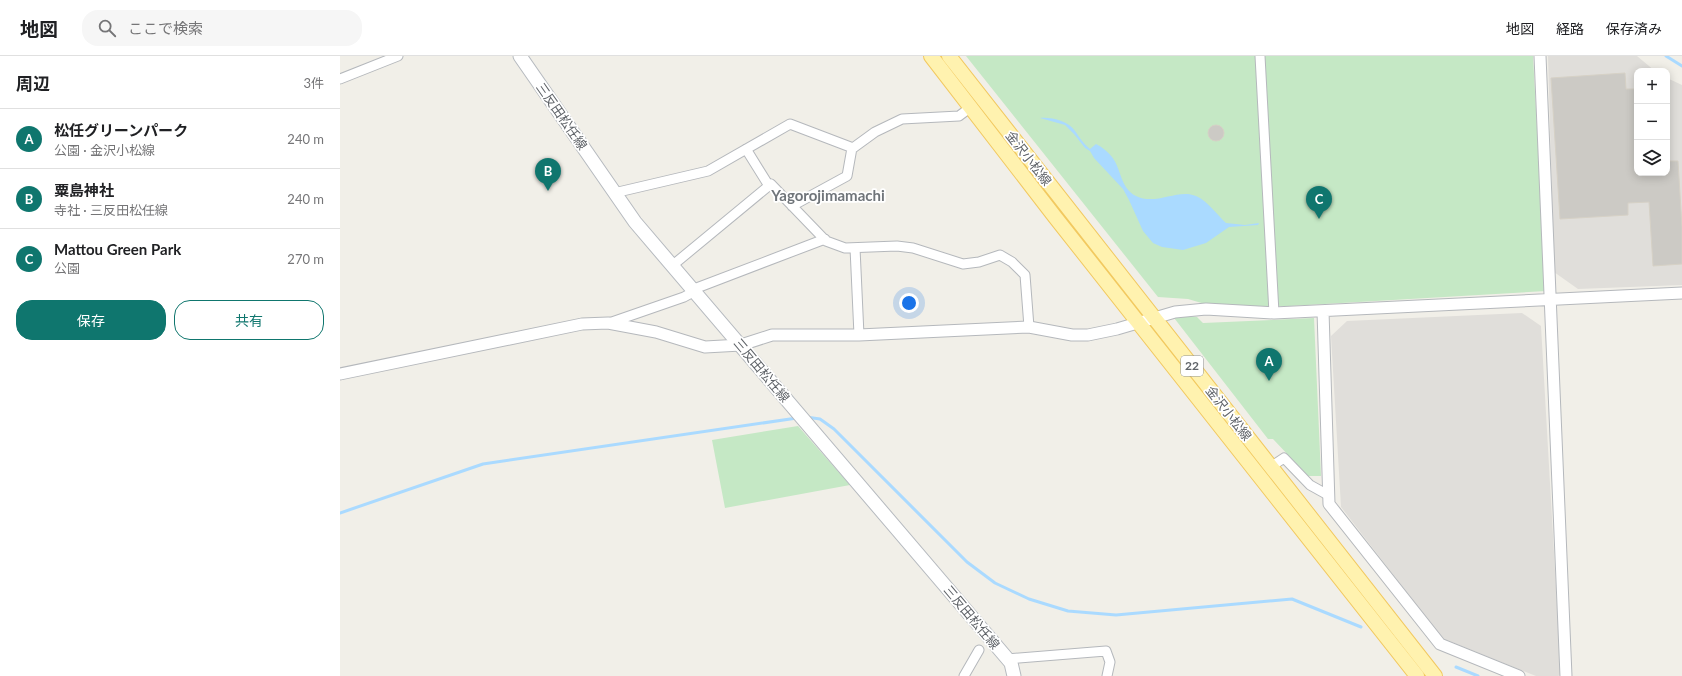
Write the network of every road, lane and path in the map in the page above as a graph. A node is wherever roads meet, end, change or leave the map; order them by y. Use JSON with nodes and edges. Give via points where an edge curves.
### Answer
{"nodes":[{"id":1,"x":398,"y":56,"type":"edge"},
{"id":2,"x":520,"y":56,"type":"edge"},
{"id":3,"x":931,"y":56,"type":"edge"},
{"id":4,"x":949,"y":56,"type":"edge"},
{"id":5,"x":1260,"y":56,"type":"edge"},
{"id":6,"x":1540,"y":56,"type":"edge"},
{"id":7,"x":340,"y":78,"type":"edge"},
{"id":8,"x":972,"y":107,"type":"junction"},
{"id":9,"x":852,"y":148,"type":"junction"},
{"id":10,"x":746,"y":149,"type":"junction"},
{"id":11,"x":769,"y":186,"type":"junction"},
{"id":12,"x":614,"y":193,"type":"junction"},
{"id":13,"x":792,"y":206,"type":"junction"},
{"id":14,"x":825,"y":239,"type":"junction"},
{"id":15,"x":855,"y":248,"type":"junction"},
{"id":16,"x":673,"y":265,"type":"junction"},
{"id":17,"x":695,"y":290,"type":"junction"},
{"id":18,"x":1682,"y":293,"type":"edge"},
{"id":19,"x":1551,"y":300,"type":"junction"},
{"id":20,"x":1323,"y":311,"type":"junction"},
{"id":21,"x":1274,"y":313,"type":"junction"},
{"id":22,"x":1155,"y":319,"type":"junction"},
{"id":23,"x":1139,"y":322,"type":"junction"},
{"id":24,"x":608,"y":323,"type":"junction"},
{"id":25,"x":1029,"y":327,"type":"junction"},
{"id":26,"x":859,"y":335,"type":"junction"},
{"id":27,"x":742,"y":345,"type":"junction"},
{"id":28,"x":340,"y":374,"type":"edge"},
{"id":29,"x":1272,"y":466,"type":"junction"},
{"id":30,"x":1328,"y":495,"type":"junction"},
{"id":31,"x":979,"y":650,"type":"dead end"},
{"id":32,"x":1007,"y":659,"type":"junction"},
{"id":33,"x":964,"y":676,"type":"edge"},
{"id":34,"x":1014,"y":676,"type":"edge"},
{"id":35,"x":1107,"y":676,"type":"edge"},
{"id":36,"x":1417,"y":676,"type":"edge"},
{"id":37,"x":1435,"y":676,"type":"edge"},
{"id":38,"x":1519,"y":676,"type":"edge"},
{"id":39,"x":1566,"y":676,"type":"edge"}],
"edges":[{"from":1,"to":7,"type":"street"},
{"from":2,"to":12,"type":"main road","name":"三反田松任線"},
{"from":3,"to":8,"type":"main road","name":"金沢小松線","number":"22"},
{"from":4,"to":22,"type":"main road","name":"金沢小松線","number":"22"},
{"from":5,"to":21,"type":"street"},
{"from":6,"to":19,"type":"street"},
{"from":8,"to":9,"type":"street","via":[[959,116],[902,119],[875,132]]},
{"from":8,"to":23,"type":"main road","name":"金沢小松線","number":"22"},
{"from":9,"to":10,"type":"street","via":[[790,124]]},
{"from":9,"to":13,"type":"street","via":[[847,176]]},
{"from":10,"to":11,"type":"street"},
{"from":10,"to":12,"type":"street","via":[[708,170]]},
{"from":11,"to":13,"type":"street","via":[[771,184]]},
{"from":11,"to":16,"type":"street"},
{"from":12,"to":16,"type":"main road","name":"三反田松任線","via":[[635,222]]},
{"from":13,"to":14,"type":"street"},
{"from":14,"to":15,"type":"street","via":[[845,248]]},
{"from":14,"to":17,"type":"street"},
{"from":15,"to":25,"type":"street","via":[[913,248],[963,264],[1000,255],[1012,262],[1025,275]]},
{"from":15,"to":26,"type":"street"},
{"from":16,"to":17,"type":"main road","name":"三反田松任線"},
{"from":17,"to":24,"type":"street","via":[[684,297]]},
{"from":17,"to":27,"type":"main road","name":"三反田松任線"},
{"from":18,"to":19,"type":"street"},
{"from":19,"to":20,"type":"street"},
{"from":19,"to":39,"type":"street"},
{"from":20,"to":21,"type":"street"},
{"from":20,"to":30,"type":"street"},
{"from":21,"to":22,"type":"street","via":[[1206,309],[1175,312]]},
{"from":22,"to":23,"type":"street"},
{"from":22,"to":29,"type":"main road","name":"金沢小松線","number":"22"},
{"from":23,"to":25,"type":"street","via":[[1088,335],[1072,335]]},
{"from":23,"to":36,"type":"main road","name":"金沢小松線","number":"22"},
{"from":24,"to":27,"type":"street","via":[[656,332],[705,347]]},
{"from":24,"to":28,"type":"street","via":[[582,324]]},
{"from":25,"to":26,"type":"street"},
{"from":26,"to":27,"type":"street","via":[[772,335]]},
{"from":27,"to":32,"type":"main road","name":"三反田松任線"},
{"from":29,"to":30,"type":"street","via":[[1284,458],[1310,485]]},
{"from":29,"to":37,"type":"main road","name":"金沢小松線","number":"22"},
{"from":30,"to":38,"type":"street","via":[[1329,504],[1440,644]]},
{"from":31,"to":33,"type":"street"},
{"from":32,"to":34,"type":"main road","name":"三反田松任線","via":[[1011,663]]},
{"from":32,"to":35,"type":"street","via":[[1106,651],[1110,662]]}]}
